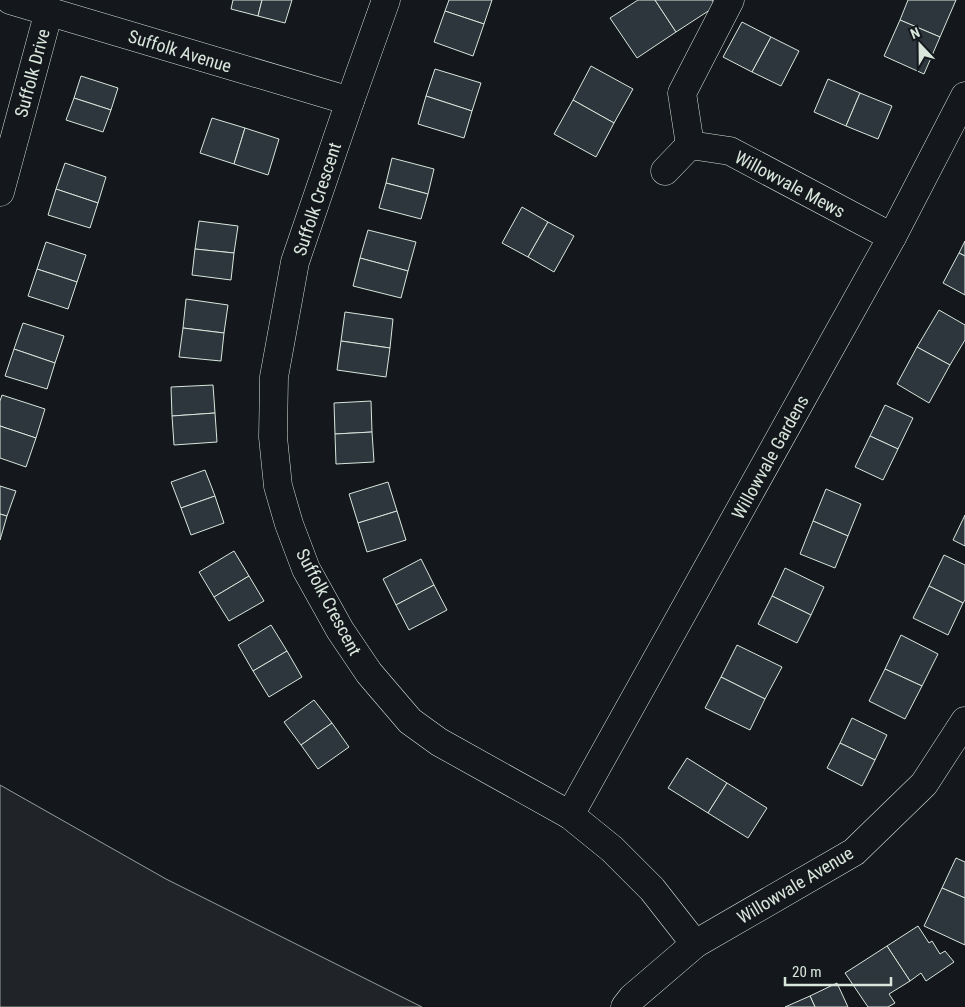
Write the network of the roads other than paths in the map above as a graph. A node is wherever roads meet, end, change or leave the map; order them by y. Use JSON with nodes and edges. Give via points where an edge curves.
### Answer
{"nodes":[{"id":1,"x":10,"y":0,"type":"edge"},
{"id":2,"x":386,"y":0,"type":"edge"},
{"id":3,"x":730,"y":0,"type":"edge"},
{"id":4,"x":49,"y":11,"type":"junction"},
{"id":5,"x":965,"y":96,"type":"edge"},
{"id":6,"x":350,"y":101,"type":"junction"},
{"id":7,"x":690,"y":145,"type":"junction"},
{"id":8,"x":665,"y":171,"type":"dead end"},
{"id":9,"x":0,"y":192,"type":"edge"},
{"id":10,"x":892,"y":237,"type":"junction"},
{"id":11,"x":965,"y":721,"type":"edge"},
{"id":12,"x":570,"y":815,"type":"junction"},
{"id":13,"x":695,"y":944,"type":"junction"},
{"id":14,"x":625,"y":1007,"type":"edge"}],
"edges":[{"from":1,"to":4,"type":"street","name":"Suffolk Avenue"},
{"from":2,"to":6,"type":"street","name":"Suffolk Crescent"},
{"from":3,"to":7,"type":"street","via":[[682,93]]},
{"from":4,"to":6,"type":"street","name":"Suffolk Avenue"},
{"from":4,"to":9,"type":"street","name":"Suffolk Drive"},
{"from":5,"to":10,"type":"street","name":"Willowvale Gardens"},
{"from":6,"to":12,"type":"street","name":"Suffolk Crescent","via":[[295,262],[274,378],[273,436],[278,486],[286,514],[306,569],[340,630],[369,673],[404,715],[439,742]]},
{"from":7,"to":8,"type":"street"},
{"from":7,"to":10,"type":"street","name":"Willowvale Mews","via":[[730,151]]},
{"from":10,"to":12,"type":"street","name":"Willowvale Gardens"},
{"from":11,"to":13,"type":"street","name":"Willowvale Avenue","via":[[924,784],[854,852]]},
{"from":12,"to":13,"type":"street","name":"Suffolk Crescent","via":[[612,849],[652,889]]},
{"from":13,"to":14,"type":"street","name":"Willowvale Avenue"}]}
